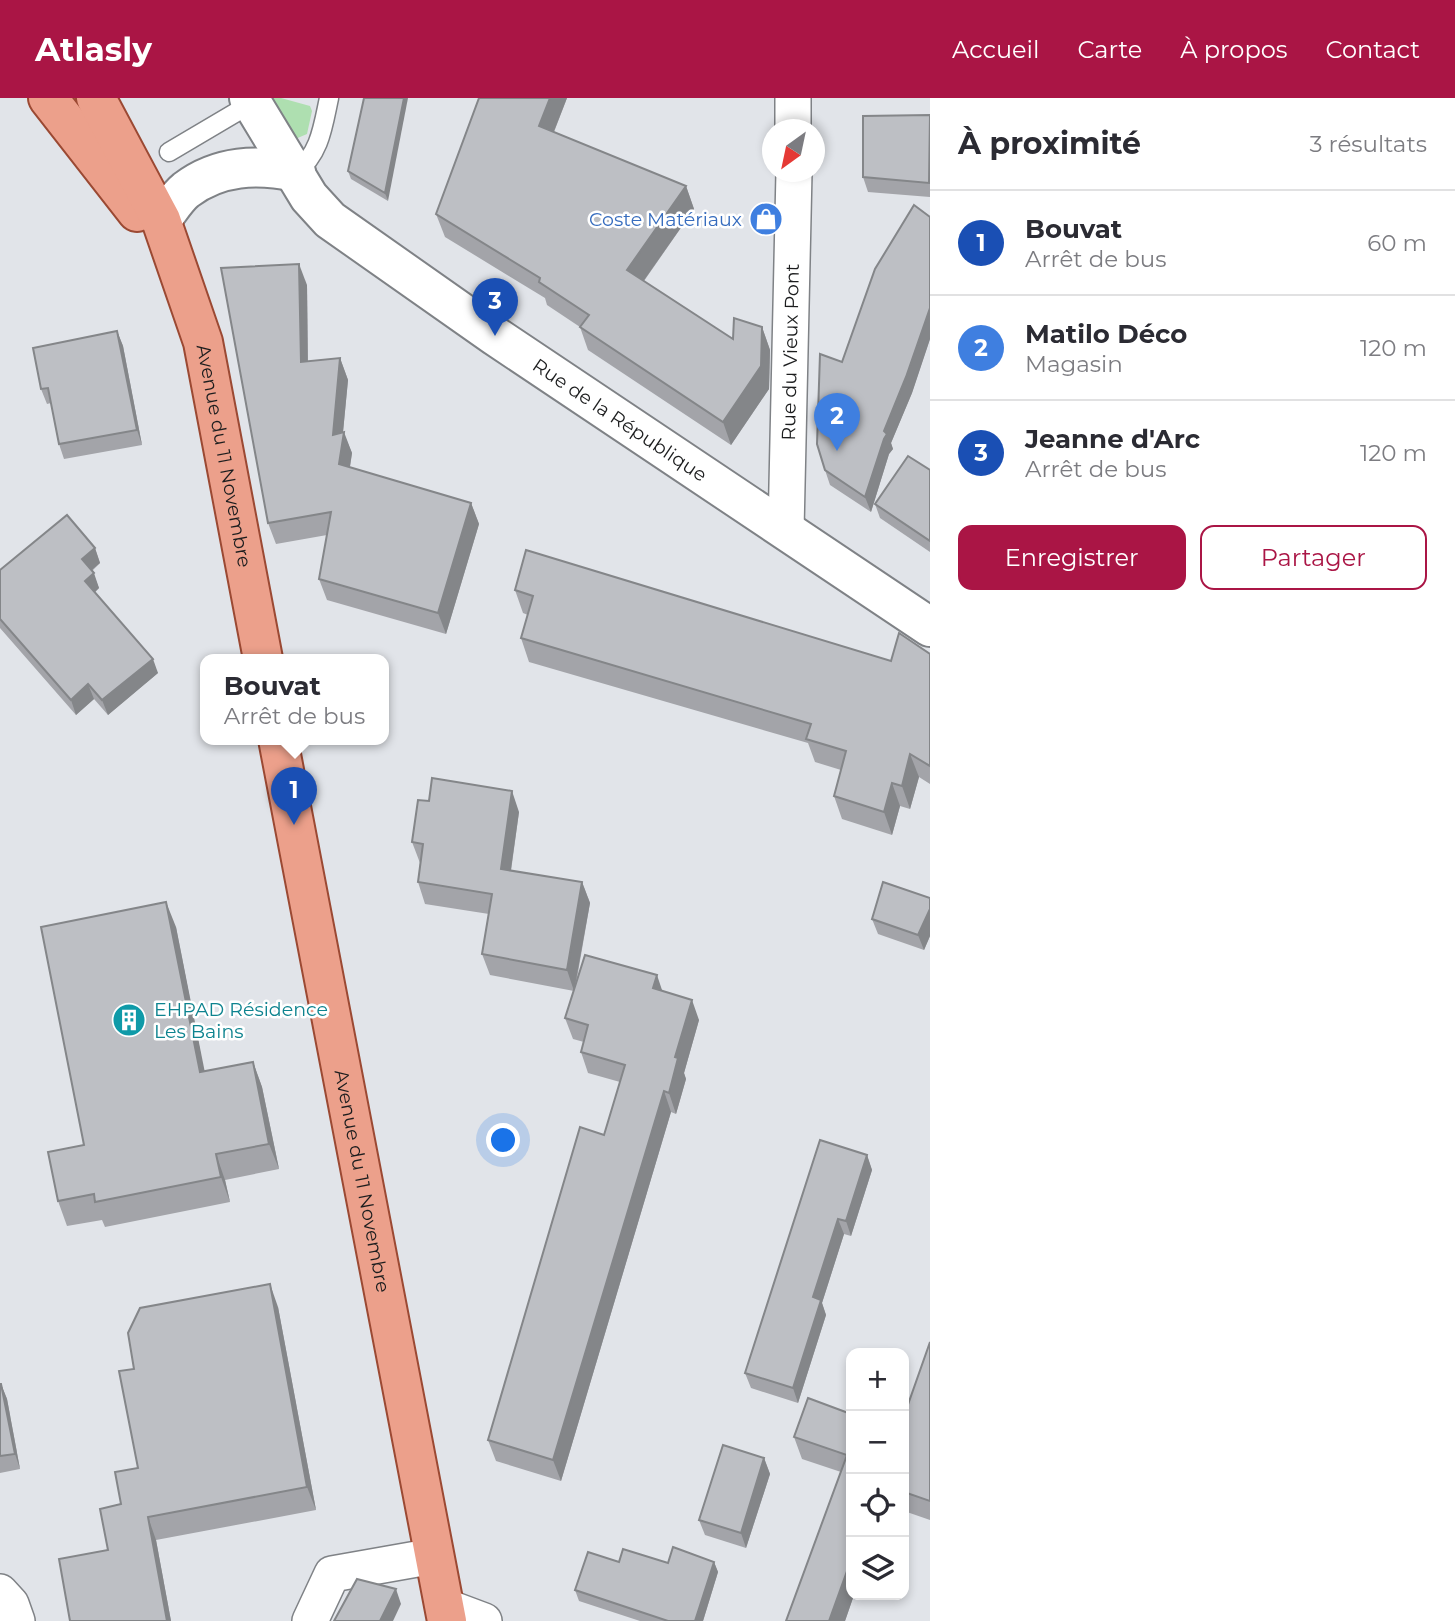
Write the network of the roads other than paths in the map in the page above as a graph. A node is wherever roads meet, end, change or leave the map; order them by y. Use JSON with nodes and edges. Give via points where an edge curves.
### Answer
{"nodes":[{"id":1,"x":48,"y":98,"type":"edge"},
{"id":2,"x":96,"y":98,"type":"edge"},
{"id":3,"x":330,"y":98,"type":"edge"},
{"id":4,"x":251,"y":101,"type":"edge"},
{"id":5,"x":169,"y":152,"type":"dead end"},
{"id":6,"x":296,"y":172,"type":"junction"},
{"id":7,"x":794,"y":182,"type":"edge"},
{"id":8,"x":161,"y":220,"type":"junction"},
{"id":9,"x":173,"y":258,"type":"junction"},
{"id":10,"x":786,"y":530,"type":"junction"},
{"id":11,"x":930,"y":627,"type":"edge"},
{"id":12,"x":262,"y":654,"type":"edge"},
{"id":13,"x":279,"y":745,"type":"edge"},
{"id":14,"x":434,"y":1556,"type":"junction"},
{"id":15,"x":0,"y":1592,"type":"edge"},
{"id":16,"x":445,"y":1613,"type":"edge"},
{"id":17,"x":17,"y":1621,"type":"edge"},
{"id":18,"x":310,"y":1621,"type":"edge"},
{"id":19,"x":484,"y":1621,"type":"edge"}],
"edges":[{"from":1,"to":9,"type":"main road","name":"Avenue du 11 Novembre"},
{"from":2,"to":8,"type":"main road","name":"Avenue du 11 Novembre"},
{"from":3,"to":6,"type":"lane","via":[[314,155]]},
{"from":4,"to":5,"type":"lane"},
{"from":4,"to":6,"type":"street","name":"Rue de la République"},
{"from":6,"to":8,"type":"street","via":[[266,166],[206,177],[183,192]]},
{"from":6,"to":10,"type":"street","name":"Rue de la République","via":[[309,197],[330,220]]},
{"from":7,"to":10,"type":"street","name":"Rue du Vieux Pont"},
{"from":8,"to":9,"type":"main road","name":"Avenue du 11 Novembre"},
{"from":9,"to":12,"type":"main road","name":"Avenue du 11 Novembre","via":[[203,342]]},
{"from":10,"to":11,"type":"street","name":"Rue de la République"},
{"from":13,"to":14,"type":"main road","name":"Avenue du 11 Novembre"},
{"from":14,"to":16,"type":"main road","name":"Avenue du 11 Novembre"},
{"from":14,"to":18,"type":"street","via":[[332,1574]]},
{"from":15,"to":17,"type":"street"},
{"from":16,"to":19,"type":"street"}]}
